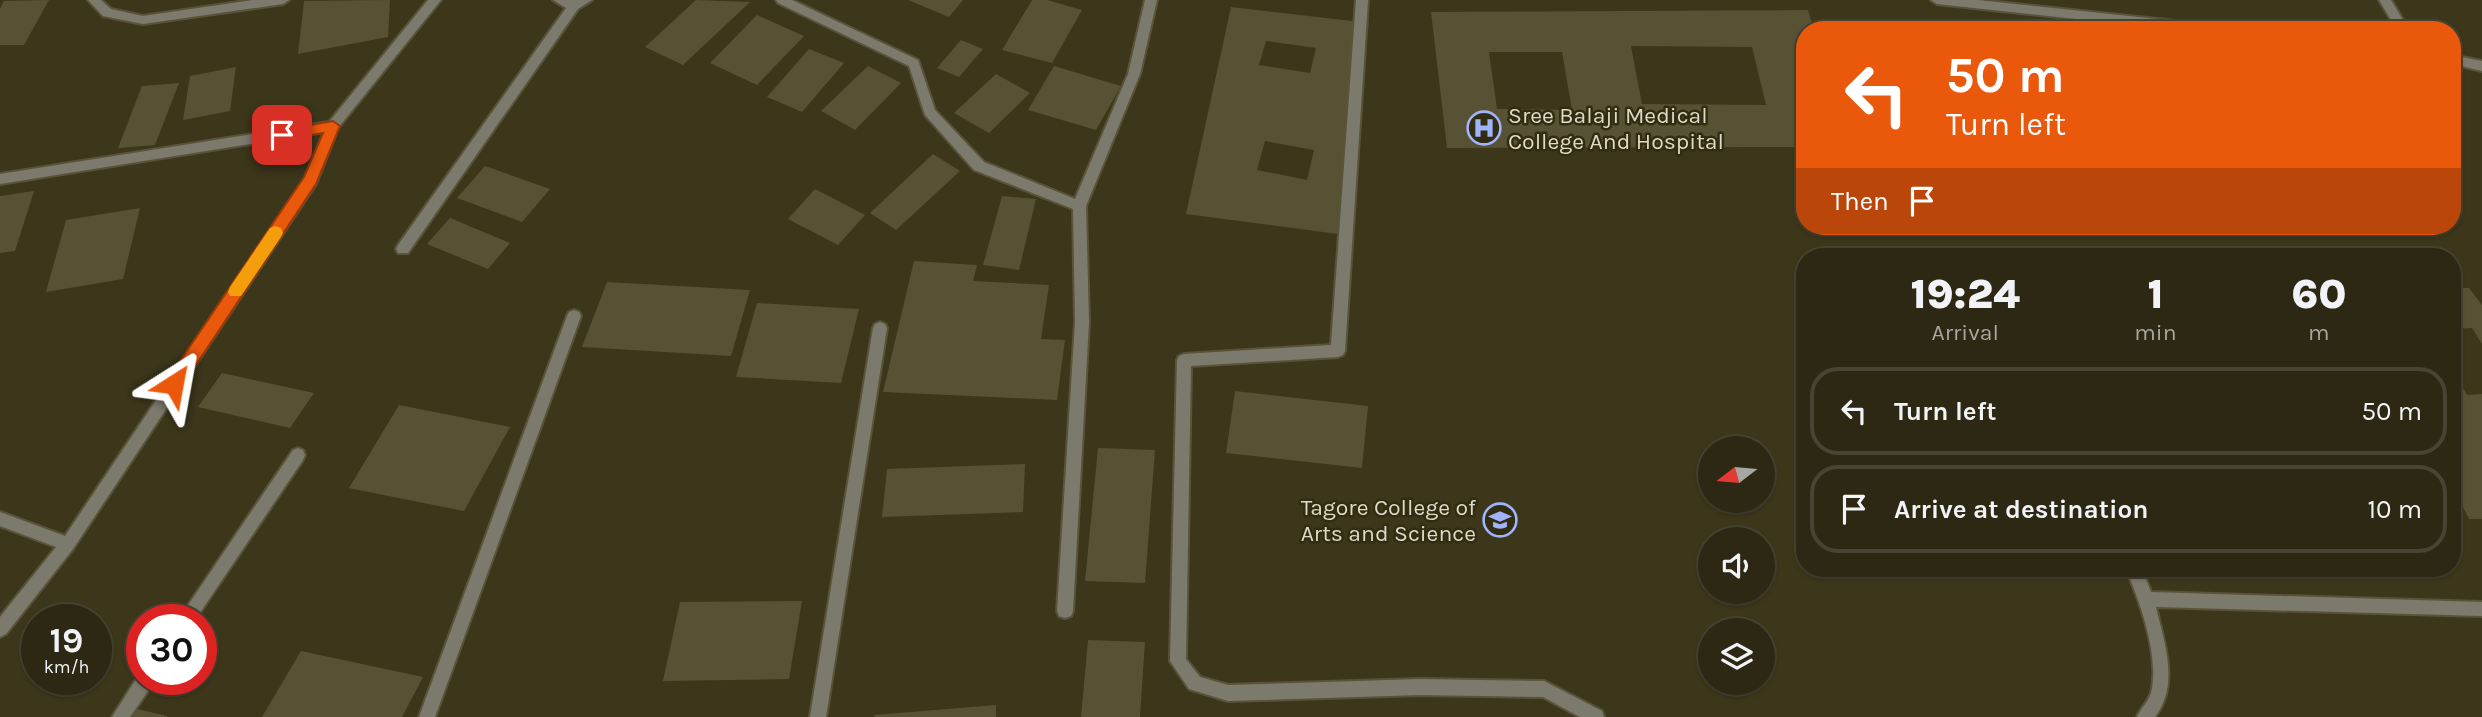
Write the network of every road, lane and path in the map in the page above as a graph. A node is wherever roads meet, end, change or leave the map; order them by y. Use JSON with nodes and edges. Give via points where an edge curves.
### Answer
{"nodes":[{"id":1,"x":94,"y":0,"type":"edge"},
{"id":2,"x":283,"y":0,"type":"edge"},
{"id":3,"x":435,"y":0,"type":"edge"},
{"id":4,"x":559,"y":0,"type":"edge"},
{"id":5,"x":782,"y":0,"type":"edge"},
{"id":6,"x":1151,"y":0,"type":"edge"},
{"id":7,"x":1362,"y":0,"type":"edge"},
{"id":8,"x":1937,"y":0,"type":"edge"},
{"id":9,"x":2385,"y":0,"type":"edge"},
{"id":10,"x":580,"y":3,"type":"edge"},
{"id":11,"x":2138,"y":21,"type":"edge"},
{"id":12,"x":2398,"y":21,"type":"edge"},
{"id":13,"x":2461,"y":62,"type":"edge"},
{"id":14,"x":2482,"y":66,"type":"edge"},
{"id":15,"x":333,"y":126,"type":"junction"},
{"id":16,"x":0,"y":179,"type":"edge"},
{"id":17,"x":1079,"y":206,"type":"junction"},
{"id":18,"x":403,"y":249,"type":"dead end"},
{"id":19,"x":574,"y":316,"type":"dead end"},
{"id":20,"x":880,"y":328,"type":"dead end"},
{"id":21,"x":298,"y":455,"type":"dead end"},
{"id":22,"x":0,"y":519,"type":"edge"},
{"id":23,"x":68,"y":544,"type":"junction"},
{"id":24,"x":2137,"y":577,"type":"edge"},
{"id":25,"x":2146,"y":599,"type":"junction"},
{"id":26,"x":197,"y":604,"type":"edge"},
{"id":27,"x":2482,"y":609,"type":"edge"},
{"id":28,"x":1065,"y":611,"type":"dead end"},
{"id":29,"x":0,"y":629,"type":"edge"},
{"id":30,"x":135,"y":695,"type":"edge"},
{"id":31,"x":120,"y":717,"type":"edge"},
{"id":32,"x":427,"y":717,"type":"edge"},
{"id":33,"x":818,"y":717,"type":"edge"},
{"id":34,"x":1596,"y":717,"type":"edge"},
{"id":35,"x":2145,"y":717,"type":"edge"}],
"edges":[{"from":1,"to":2,"type":"street","via":[[107,13],[143,20]]},
{"from":3,"to":15,"type":"street"},
{"from":4,"to":10,"type":"street"},
{"from":5,"to":17,"type":"street","via":[[914,63],[929,113],[979,166]]},
{"from":6,"to":17,"type":"street","via":[[1134,74]]},
{"from":7,"to":34,"type":"street","via":[[1338,351],[1184,360],[1178,661],[1195,683],[1228,693],[1420,687],[1544,689]]},
{"from":8,"to":11,"type":"street"},
{"from":9,"to":12,"type":"street"},
{"from":10,"to":18,"type":"street"},
{"from":13,"to":14,"type":"street"},
{"from":15,"to":16,"type":"street"},
{"from":15,"to":23,"type":"street","via":[[311,180]]},
{"from":17,"to":28,"type":"street","via":[[1083,322]]},
{"from":19,"to":32,"type":"street"},
{"from":20,"to":33,"type":"street"},
{"from":21,"to":26,"type":"street"},
{"from":22,"to":23,"type":"street"},
{"from":23,"to":29,"type":"street"},
{"from":24,"to":25,"type":"street"},
{"from":25,"to":27,"type":"street"},
{"from":25,"to":35,"type":"street","via":[[2163,679]]},
{"from":30,"to":31,"type":"street"}]}
